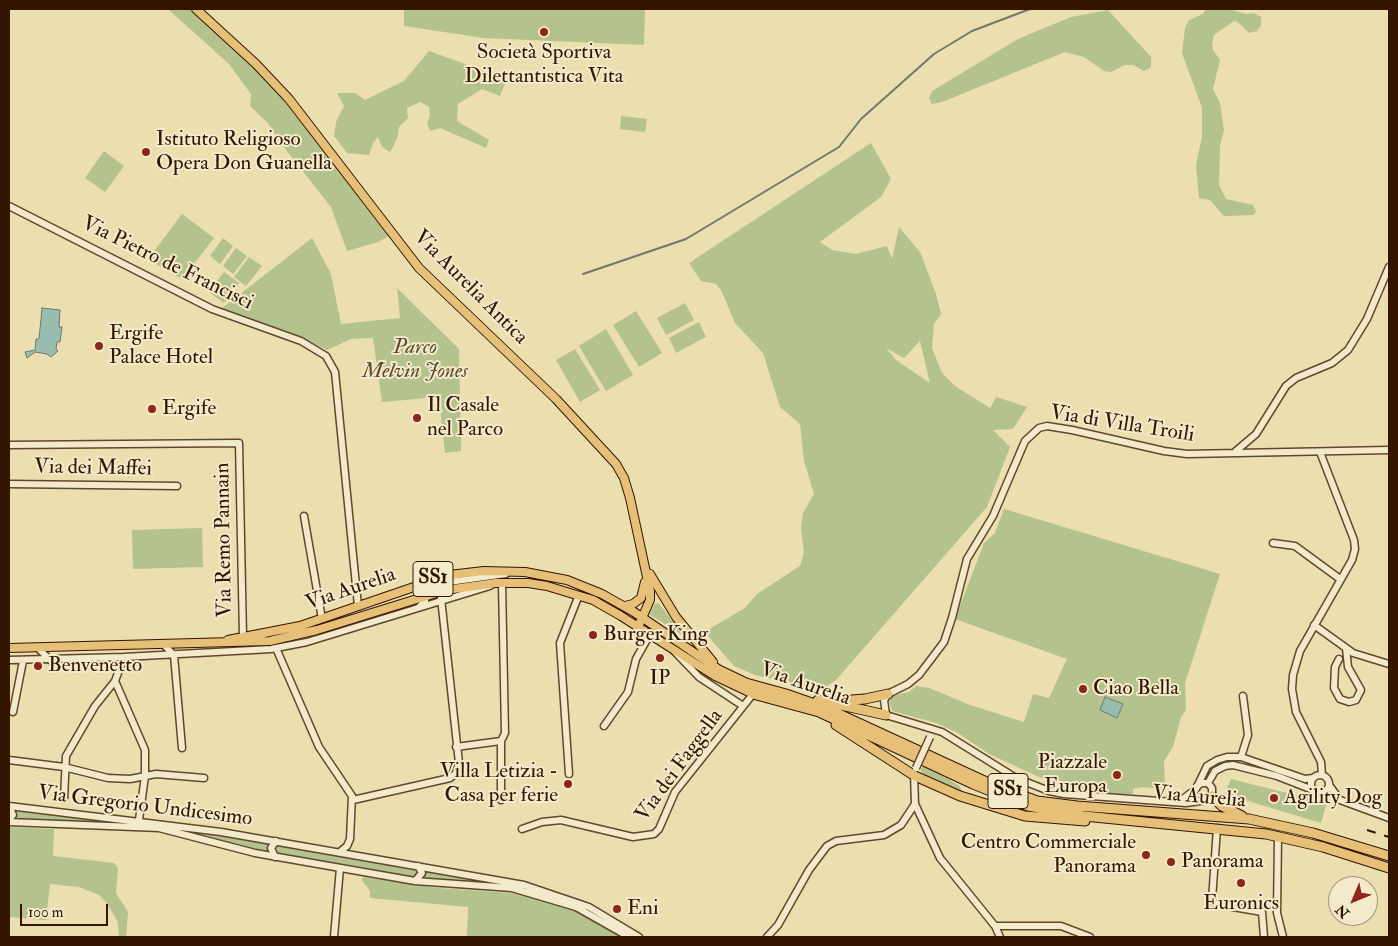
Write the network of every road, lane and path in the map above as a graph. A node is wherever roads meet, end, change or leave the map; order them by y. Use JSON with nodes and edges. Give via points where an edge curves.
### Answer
{"nodes":[{"id":1,"x":196,"y":9,"type":"edge"},
{"id":2,"x":9,"y":206,"type":"edge"},
{"id":3,"x":1389,"y":267,"type":"edge"},
{"id":4,"x":9,"y":446,"type":"edge"},
{"id":5,"x":1389,"y":450,"type":"edge"},
{"id":6,"x":1234,"y":452,"type":"junction"},
{"id":7,"x":1320,"y":452,"type":"junction"},
{"id":8,"x":9,"y":484,"type":"edge"},
{"id":9,"x":177,"y":486,"type":"dead end"},
{"id":10,"x":304,"y":516,"type":"dead end"},
{"id":11,"x":1273,"y":543,"type":"dead end"},
{"id":12,"x":645,"y":565,"type":"junction"},
{"id":13,"x":514,"y":571,"type":"junction"},
{"id":14,"x":1340,"y":580,"type":"junction"},
{"id":15,"x":499,"y":583,"type":"junction"},
{"id":16,"x":412,"y":587,"type":"junction"},
{"id":17,"x":440,"y":592,"type":"junction"},
{"id":18,"x":579,"y":594,"type":"junction"},
{"id":19,"x":426,"y":596,"type":"junction"},
{"id":20,"x":650,"y":600,"type":"junction"},
{"id":21,"x":440,"y":603,"type":"junction"},
{"id":22,"x":358,"y":606,"type":"junction"},
{"id":23,"x":625,"y":606,"type":"junction"},
{"id":24,"x":418,"y":608,"type":"junction"},
{"id":25,"x":642,"y":617,"type":"junction"},
{"id":26,"x":676,"y":617,"type":"junction"},
{"id":27,"x":322,"y":619,"type":"junction"},
{"id":28,"x":1314,"y":625,"type":"junction"},
{"id":29,"x":638,"y":627,"type":"junction"},
{"id":30,"x":317,"y":630,"type":"junction"},
{"id":31,"x":333,"y":634,"type":"junction"},
{"id":32,"x":650,"y":634,"type":"junction"},
{"id":33,"x":243,"y":636,"type":"junction"},
{"id":34,"x":226,"y":641,"type":"junction"},
{"id":35,"x":163,"y":644,"type":"junction"},
{"id":36,"x":9,"y":648,"type":"edge"},
{"id":37,"x":276,"y":648,"type":"junction"},
{"id":38,"x":1346,"y":648,"type":"junction"},
{"id":39,"x":39,"y":649,"type":"junction"},
{"id":40,"x":672,"y":649,"type":"junction"},
{"id":41,"x":174,"y":655,"type":"junction"},
{"id":42,"x":124,"y":657,"type":"junction"},
{"id":43,"x":1339,"y":659,"type":"dead end"},
{"id":44,"x":9,"y":660,"type":"edge"},
{"id":45,"x":50,"y":660,"type":"junction"},
{"id":46,"x":23,"y":661,"type":"junction"},
{"id":47,"x":1389,"y":664,"type":"edge"},
{"id":48,"x":721,"y":671,"type":"junction"},
{"id":49,"x":115,"y":681,"type":"junction"},
{"id":50,"x":753,"y":694,"type":"junction"},
{"id":51,"x":786,"y":694,"type":"junction"},
{"id":52,"x":888,"y":694,"type":"junction"},
{"id":53,"x":1242,"y":696,"type":"dead end"},
{"id":54,"x":825,"y":702,"type":"junction"},
{"id":55,"x":743,"y":706,"type":"junction"},
{"id":56,"x":812,"y":710,"type":"junction"},
{"id":57,"x":13,"y":712,"type":"dead end"},
{"id":58,"x":886,"y":715,"type":"junction"},
{"id":59,"x":604,"y":726,"type":"dead end"},
{"id":60,"x":934,"y":729,"type":"junction"},
{"id":61,"x":501,"y":741,"type":"junction"},
{"id":62,"x":456,"y":747,"type":"junction"},
{"id":63,"x":182,"y":748,"type":"dead end"},
{"id":64,"x":1241,"y":757,"type":"junction"},
{"id":65,"x":9,"y":760,"type":"edge"},
{"id":66,"x":64,"y":767,"type":"junction"},
{"id":67,"x":915,"y":772,"type":"junction"},
{"id":68,"x":569,"y":774,"type":"dead end"},
{"id":69,"x":1322,"y":775,"type":"junction"},
{"id":70,"x":145,"y":776,"type":"junction"},
{"id":71,"x":204,"y":778,"type":"dead end"},
{"id":72,"x":1313,"y":778,"type":"junction"},
{"id":73,"x":1208,"y":784,"type":"junction"},
{"id":74,"x":1329,"y":784,"type":"junction"},
{"id":75,"x":1196,"y":787,"type":"junction"},
{"id":76,"x":1313,"y":790,"type":"junction"},
{"id":77,"x":1322,"y":793,"type":"junction"},
{"id":78,"x":1212,"y":796,"type":"junction"},
{"id":79,"x":1339,"y":799,"type":"junction"},
{"id":80,"x":64,"y":800,"type":"dead end"},
{"id":81,"x":353,"y":800,"type":"junction"},
{"id":82,"x":502,"y":800,"type":"dead end"},
{"id":83,"x":1202,"y":800,"type":"junction"},
{"id":84,"x":1180,"y":802,"type":"junction"},
{"id":85,"x":915,"y":804,"type":"junction"},
{"id":86,"x":9,"y":806,"type":"edge"},
{"id":87,"x":1116,"y":818,"type":"junction"},
{"id":88,"x":1389,"y":818,"type":"edge"},
{"id":89,"x":1249,"y":819,"type":"junction"},
{"id":90,"x":139,"y":820,"type":"junction"},
{"id":91,"x":9,"y":821,"type":"edge"},
{"id":92,"x":1217,"y":828,"type":"junction"},
{"id":93,"x":522,"y":829,"type":"dead end"},
{"id":94,"x":1278,"y":836,"type":"junction"},
{"id":95,"x":350,"y":839,"type":"junction"},
{"id":96,"x":276,"y":841,"type":"junction"},
{"id":97,"x":340,"y":852,"type":"junction"},
{"id":98,"x":358,"y":855,"type":"junction"},
{"id":99,"x":1389,"y":856,"type":"edge"},
{"id":100,"x":275,"y":857,"type":"junction"},
{"id":101,"x":418,"y":866,"type":"junction"},
{"id":102,"x":340,"y":868,"type":"junction"},
{"id":103,"x":1389,"y":868,"type":"edge"},
{"id":104,"x":416,"y":881,"type":"junction"},
{"id":105,"x":995,"y":926,"type":"junction"},
{"id":106,"x":334,"y":937,"type":"edge"},
{"id":107,"x":630,"y":937,"type":"edge"},
{"id":108,"x":639,"y":937,"type":"edge"},
{"id":109,"x":767,"y":937,"type":"edge"},
{"id":110,"x":1000,"y":937,"type":"edge"},
{"id":111,"x":1090,"y":937,"type":"edge"},
{"id":112,"x":1264,"y":937,"type":"edge"},
{"id":113,"x":1283,"y":937,"type":"edge"}],
"edges":[{"from":1,"to":12,"type":"main road","name":"Via Aurelia Antica","via":[[289,99],[420,268],[549,392],[611,458],[628,490]]},
{"from":2,"to":22,"type":"street","name":"Via Pietro de Francisci","via":[[212,309],[301,341],[326,356],[335,372]]},
{"from":3,"to":6,"type":"street","via":[[1367,319],[1348,350],[1332,363],[1300,376],[1286,386],[1256,434]]},
{"from":4,"to":33,"type":"street","name":"Via Remo Pannain","via":[[239,443]]},
{"from":5,"to":7,"type":"street","name":"Via di Villa Troili"},
{"from":6,"to":7,"type":"street","name":"Via di Villa Troili"},
{"from":6,"to":52,"type":"street","name":"Via di Villa Troili","via":[[1172,452],[1072,430],[1047,426],[1036,429],[1025,441],[993,516],[967,559],[944,642],[919,675]]},
{"from":7,"to":14,"type":"street","via":[[1355,545],[1352,560]]},
{"from":8,"to":9,"type":"street","name":"Via dei Maffei"},
{"from":10,"to":27,"type":"street"},
{"from":11,"to":14,"type":"street","via":[[1296,546]]},
{"from":12,"to":20,"type":"main road"},
{"from":12,"to":23,"type":"main road","via":[[643,594],[636,602]]},
{"from":12,"to":26,"type":"main road"},
{"from":13,"to":16,"type":"main road","name":"Via Aurelia","number":"SS1","via":[[458,573]]},
{"from":13,"to":17,"type":"street","via":[[449,582]]},
{"from":13,"to":23,"type":"main road","name":"Via Aurelia","number":"SS1","via":[[574,582]]},
{"from":14,"to":28,"type":"street"},
{"from":15,"to":17,"type":"main road","name":"Via Aurelia","number":"SS1"},
{"from":15,"to":18,"type":"main road","name":"Via Aurelia","number":"SS1","via":[[538,584]]},
{"from":15,"to":21,"type":"street","name":"Via Aurelia"},
{"from":15,"to":61,"type":"street","via":[[505,733]]},
{"from":16,"to":19,"type":"street","via":[[421,589]]},
{"from":16,"to":22,"type":"main road","name":"Via Aurelia","number":"SS1"},
{"from":17,"to":19,"type":"main road","name":"Via Aurelia","number":"SS1"},
{"from":17,"to":21,"type":"street"},
{"from":18,"to":29,"type":"main road","name":"Via Aurelia","number":"SS1"},
{"from":18,"to":68,"type":"street","via":[[560,643]]},
{"from":19,"to":24,"type":"street"},
{"from":19,"to":30,"type":"main road","name":"Via Aurelia","number":"SS1"},
{"from":20,"to":25,"type":"main road"},
{"from":20,"to":26,"type":"main road","via":[[659,601]]},
{"from":21,"to":24,"type":"street","name":"Via Aurelia"},
{"from":21,"to":62,"type":"street"},
{"from":22,"to":27,"type":"main road","name":"Via Aurelia","number":"SS1"},
{"from":23,"to":25,"type":"main road","name":"Via Aurelia","number":"SS1"},
{"from":24,"to":31,"type":"street","name":"Via Aurelia"},
{"from":25,"to":29,"type":"main road"},
{"from":25,"to":48,"type":"main road","name":"Via Aurelia","number":"SS1"},
{"from":26,"to":48,"type":"main road"},
{"from":27,"to":33,"type":"main road","name":"Via Aurelia","number":"SS1"},
{"from":28,"to":38,"type":"street"},
{"from":28,"to":69,"type":"street","via":[[1296,659],[1292,690],[1299,719],[1321,762]]},
{"from":29,"to":32,"type":"main road","name":"Via Aurelia","number":"SS1"},
{"from":30,"to":31,"type":"street"},
{"from":30,"to":34,"type":"main road","name":"Via Aurelia","number":"SS1","via":[[263,642]]},
{"from":31,"to":37,"type":"street","name":"Via Aurelia"},
{"from":32,"to":40,"type":"main road","name":"Via Aurelia","number":"SS1"},
{"from":32,"to":59,"type":"street","via":[[636,659],[628,692]]},
{"from":33,"to":34,"type":"main road","name":"Via Aurelia","number":"SS1"},
{"from":34,"to":35,"type":"main road","name":"Via Aurelia"},
{"from":35,"to":39,"type":"main road","name":"Via Aurelia"},
{"from":35,"to":41,"type":"street"},
{"from":36,"to":39,"type":"main road","name":"Via Aurelia"},
{"from":37,"to":41,"type":"street","name":"Via Aurelia"},
{"from":37,"to":81,"type":"street","via":[[319,747],[349,789]]},
{"from":38,"to":43,"type":"street","via":[[1348,667],[1361,690],[1356,700],[1340,699],[1334,688]]},
{"from":38,"to":47,"type":"street","via":[[1352,653]]},
{"from":39,"to":45,"type":"street"},
{"from":40,"to":50,"type":"main road","name":"Via Aurelia","number":"SS1","via":[[726,683]]},
{"from":40,"to":55,"type":"street","name":"Via Aurelia","via":[[699,678]]},
{"from":41,"to":42,"type":"street","name":"Via Aurelia"},
{"from":41,"to":63,"type":"street"},
{"from":42,"to":45,"type":"street","name":"Via Aurelia"},
{"from":42,"to":49,"type":"street"},
{"from":44,"to":46,"type":"street","name":"Via Aurelia"},
{"from":45,"to":46,"type":"street","name":"Via Aurelia"},
{"from":46,"to":57,"type":"street"},
{"from":48,"to":51,"type":"highway","name":"Via Aurelia","number":"SS1","via":[[746,683]]},
{"from":49,"to":66,"type":"street","via":[[74,739]]},
{"from":49,"to":70,"type":"street","via":[[144,746]]},
{"from":50,"to":55,"type":"street"},
{"from":50,"to":56,"type":"highway","name":"Via Aurelia","number":"SS1"},
{"from":51,"to":54,"type":"highway"},
{"from":51,"to":89,"type":"highway","name":"Via Aurelia","number":"SS1","via":[[826,708],[991,784],[1037,801]]},
{"from":52,"to":54,"type":"highway","via":[[855,701]]},
{"from":52,"to":58,"type":"street","via":[[884,703]]},
{"from":53,"to":64,"type":"street","via":[[1248,735]]},
{"from":54,"to":58,"type":"highway"},
{"from":55,"to":93,"type":"street","name":"Via dei Faggella","via":[[675,792],[654,834],[632,838],[561,820]]},
{"from":56,"to":67,"type":"highway"},
{"from":56,"to":87,"type":"highway","name":"Via Aurelia","number":"SS1","via":[[1012,800],[1059,813]]},
{"from":58,"to":60,"type":"street","name":"Via Aurelia"},
{"from":60,"to":67,"type":"street","bridge":true},
{"from":60,"to":84,"type":"street","name":"Via Aurelia","via":[[1016,778],[1049,791]]},
{"from":61,"to":62,"type":"street"},
{"from":61,"to":82,"type":"street"},
{"from":62,"to":81,"type":"street","via":[[458,767],[450,778]]},
{"from":64,"to":72,"type":"street","via":[[1305,779]]},
{"from":64,"to":75,"type":"street","via":[[1213,762]]},
{"from":65,"to":66,"type":"street"},
{"from":66,"to":70,"type":"street","via":[[108,778]]},
{"from":66,"to":80,"type":"street"},
{"from":67,"to":85,"type":"street"},
{"from":67,"to":87,"type":"highway","via":[[960,796],[1032,818],[1066,821]]},
{"from":69,"to":72,"type":"street"},
{"from":69,"to":74,"type":"street"},
{"from":70,"to":71,"type":"street"},
{"from":70,"to":90,"type":"street"},
{"from":72,"to":76,"type":"street"},
{"from":73,"to":75,"type":"street"},
{"from":73,"to":76,"type":"street","via":[[1218,768],[1233,765],[1277,776]]},
{"from":73,"to":78,"type":"street","via":[[1212,788]]},
{"from":74,"to":77,"type":"street"},
{"from":74,"to":79,"type":"street"},
{"from":75,"to":83,"type":"street","via":[[1196,794]]},
{"from":75,"to":84,"type":"street","name":"Via Aurelia"},
{"from":76,"to":77,"type":"street"},
{"from":77,"to":79,"type":"street"},
{"from":78,"to":83,"type":"street"},
{"from":78,"to":89,"type":"highway","via":[[1225,808]]},
{"from":79,"to":88,"type":"street"},
{"from":81,"to":95,"type":"street"},
{"from":83,"to":84,"type":"street","name":"Via Aurelia"},
{"from":85,"to":105,"type":"street","via":[[944,864]]},
{"from":85,"to":109,"type":"street","via":[[900,825],[888,833],[826,846],[778,925]]},
{"from":86,"to":90,"type":"street","name":"Via Gregorio Undicesimo"},
{"from":86,"to":91,"type":"street","name":"Via Gregorio Undicesimo","via":[[13,815]]},
{"from":87,"to":92,"type":"highway","name":"Via Aurelia","number":"SS1"},
{"from":89,"to":99,"type":"highway","name":"Via Aurelia","number":"SS1","via":[[1313,833]]},
{"from":90,"to":96,"type":"street","name":"Via Gregorio Undicesimo"},
{"from":91,"to":100,"type":"street","name":"Via Gregorio Undicesimo","via":[[159,828]]},
{"from":92,"to":94,"type":"highway","name":"Via Aurelia","number":"SS1"},
{"from":92,"to":112,"type":"street","via":[[1212,900],[1216,904],[1262,912]]},
{"from":94,"to":103,"type":"highway","name":"Via Aurelia","number":"SS1","via":[[1323,846]]},
{"from":94,"to":113,"type":"street","via":[[1278,913]]},
{"from":95,"to":97,"type":"street"},
{"from":95,"to":98,"type":"street"},
{"from":96,"to":97,"type":"street","name":"Via Gregorio Undicesimo"},
{"from":96,"to":100,"type":"street","name":"Via Gregorio Undicesimo","via":[[271,848]]},
{"from":97,"to":98,"type":"street","name":"Via Gregorio Undicesimo"},
{"from":98,"to":101,"type":"street","name":"Via Gregorio Undicesimo"},
{"from":100,"to":102,"type":"street","name":"Via Gregorio Undicesimo"},
{"from":101,"to":104,"type":"street","via":[[422,873]]},
{"from":101,"to":108,"type":"street","name":"Via Gregorio Undicesimo","via":[[547,891],[596,911]]},
{"from":102,"to":104,"type":"street","name":"Via Gregorio Undicesimo"},
{"from":102,"to":106,"type":"street"},
{"from":104,"to":107,"type":"street","name":"Via Gregorio Undicesimo","via":[[508,887],[538,894],[583,910]]},
{"from":105,"to":110,"type":"street"},
{"from":105,"to":111,"type":"street","via":[[1061,926]]}]}
